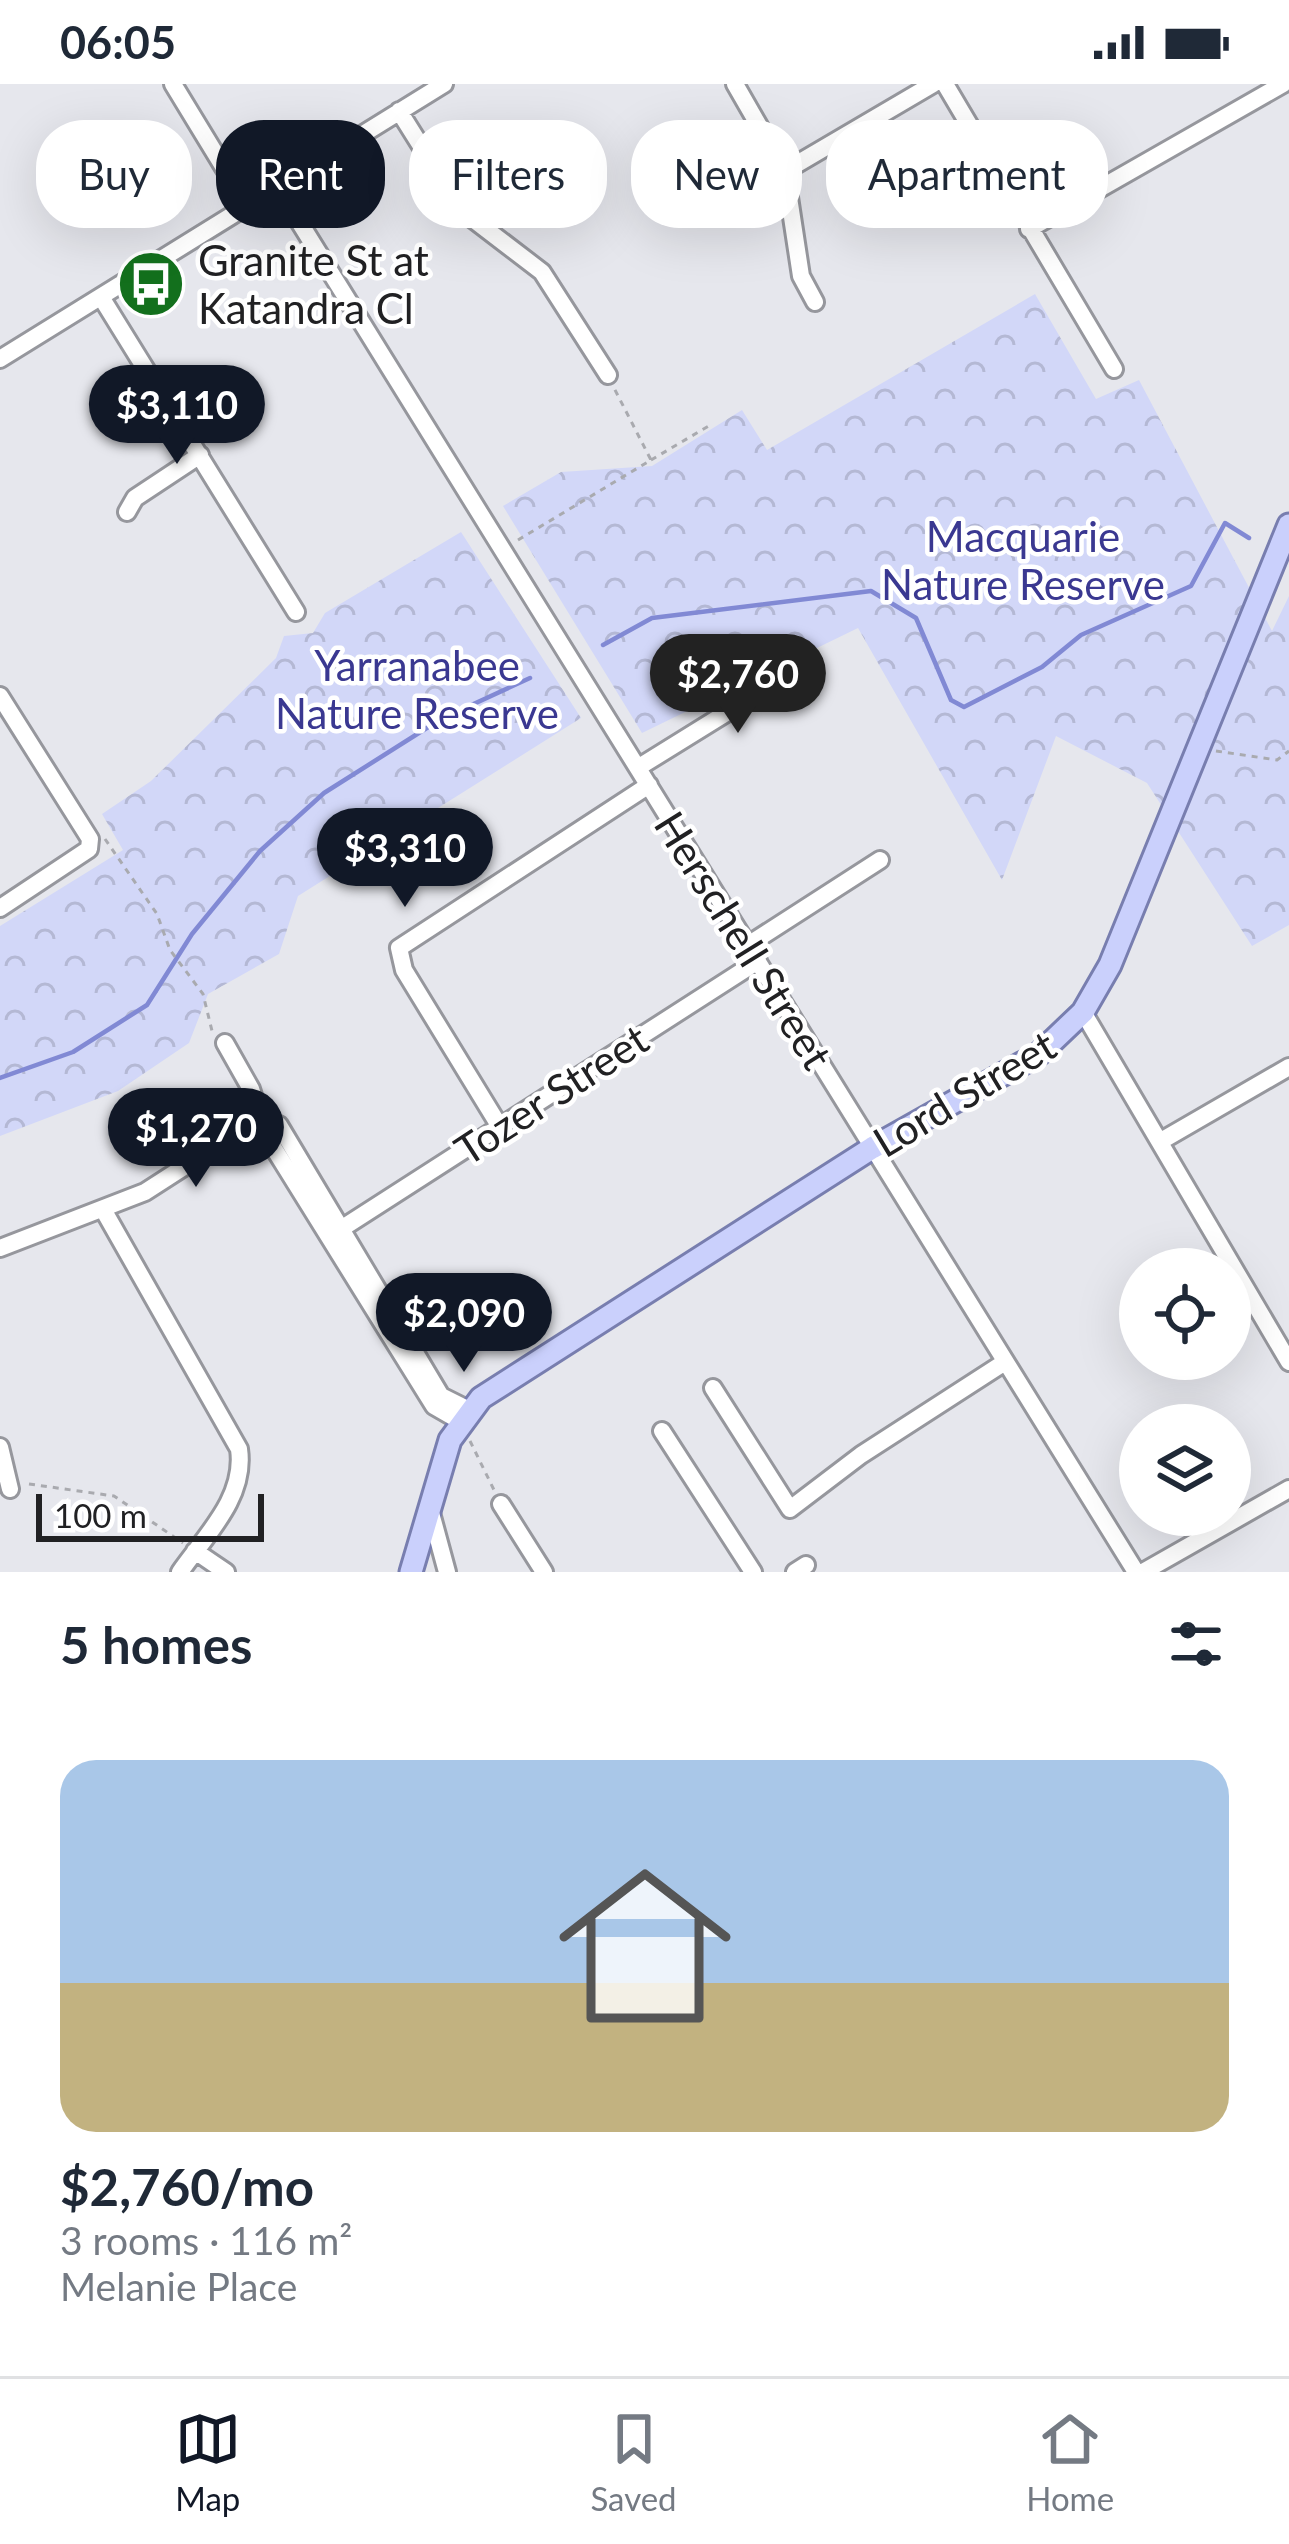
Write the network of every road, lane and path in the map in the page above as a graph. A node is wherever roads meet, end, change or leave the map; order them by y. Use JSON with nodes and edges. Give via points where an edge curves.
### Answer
{"nodes":[{"id":1,"x":172,"y":84,"type":"edge"},
{"id":2,"x":443,"y":84,"type":"edge"},
{"id":3,"x":735,"y":84,"type":"edge"},
{"id":4,"x":933,"y":84,"type":"edge"},
{"id":5,"x":945,"y":84,"type":"edge"},
{"id":6,"x":1283,"y":84,"type":"edge"},
{"id":7,"x":400,"y":111,"type":"junction"},
{"id":8,"x":385,"y":120,"type":"edge"},
{"id":9,"x":756,"y":120,"type":"edge"},
{"id":10,"x":216,"y":155,"type":"edge"},
{"id":11,"x":802,"y":161,"type":"edge"},
{"id":12,"x":216,"y":223,"type":"edge"},
{"id":13,"x":303,"y":228,"type":"edge"},
{"id":14,"x":794,"y":228,"type":"edge"},
{"id":15,"x":1029,"y":230,"type":"junction"},
{"id":16,"x":100,"y":297,"type":"junction"},
{"id":17,"x":815,"y":302,"type":"dead end"},
{"id":18,"x":0,"y":359,"type":"edge"},
{"id":19,"x":1114,"y":369,"type":"dead end"},
{"id":20,"x":608,"y":376,"type":"joint"},
{"id":21,"x":712,"y":424,"type":"dead end"},
{"id":22,"x":200,"y":455,"type":"junction"},
{"id":23,"x":651,"y":460,"type":"junction"},
{"id":24,"x":127,"y":512,"type":"dead end"},
{"id":25,"x":1289,"y":525,"type":"edge"},
{"id":26,"x":503,"y":549,"type":"junction"},
{"id":27,"x":296,"y":612,"type":"dead end"},
{"id":28,"x":810,"y":661,"type":"dead end"},
{"id":29,"x":0,"y":696,"type":"edge"},
{"id":30,"x":1199,"y":747,"type":"junction"},
{"id":31,"x":1289,"y":751,"type":"edge"},
{"id":32,"x":638,"y":767,"type":"junction"},
{"id":33,"x":650,"y":785,"type":"junction"},
{"id":34,"x":88,"y":849,"type":"junction"},
{"id":35,"x":880,"y":860,"type":"dead end"},
{"id":36,"x":0,"y":908,"type":"edge"},
{"id":37,"x":753,"y":953,"type":"junction"},
{"id":38,"x":1083,"y":1012,"type":"junction"},
{"id":39,"x":225,"y":1043,"type":"joint"},
{"id":40,"x":1289,"y":1067,"type":"edge"},
{"id":41,"x":260,"y":1118,"type":"junction"},
{"id":42,"x":500,"y":1127,"type":"junction"},
{"id":43,"x":1161,"y":1141,"type":"junction"},
{"id":44,"x":872,"y":1148,"type":"junction"},
{"id":45,"x":104,"y":1211,"type":"junction"},
{"id":46,"x":344,"y":1227,"type":"junction"},
{"id":47,"x":0,"y":1248,"type":"edge"},
{"id":48,"x":1005,"y":1362,"type":"junction"},
{"id":49,"x":1289,"y":1362,"type":"edge"},
{"id":50,"x":713,"y":1388,"type":"dead end"},
{"id":51,"x":465,"y":1416,"type":"junction"},
{"id":52,"x":662,"y":1432,"type":"dead end"},
{"id":53,"x":0,"y":1447,"type":"edge"},
{"id":54,"x":10,"y":1489,"type":"joint"},
{"id":55,"x":1289,"y":1489,"type":"edge"},
{"id":56,"x":501,"y":1504,"type":"joint"},
{"id":57,"x":431,"y":1513,"type":"junction"},
{"id":58,"x":195,"y":1551,"type":"junction"},
{"id":59,"x":180,"y":1572,"type":"edge"},
{"id":60,"x":226,"y":1572,"type":"edge"},
{"id":61,"x":411,"y":1572,"type":"edge"},
{"id":62,"x":447,"y":1572,"type":"edge"},
{"id":63,"x":544,"y":1572,"type":"edge"},
{"id":64,"x":753,"y":1572,"type":"edge"},
{"id":65,"x":1140,"y":1572,"type":"edge"}],
"edges":[{"from":1,"to":10,"type":"street"},
{"from":2,"to":7,"type":"street"},
{"from":3,"to":9,"type":"street"},
{"from":4,"to":11,"type":"street"},
{"from":5,"to":15,"type":"street"},
{"from":6,"to":15,"type":"street"},
{"from":7,"to":8,"type":"street"},
{"from":7,"to":20,"type":"street","via":[[461,210],[542,272]]},
{"from":12,"to":16,"type":"street"},
{"from":13,"to":26,"type":"street","name":"Herschell Street"},
{"from":14,"to":17,"type":"street","via":[[801,276]]},
{"from":15,"to":19,"type":"street"},
{"from":16,"to":18,"type":"street"},
{"from":16,"to":22,"type":"street"},
{"from":20,"to":23,"type":"path"},
{"from":21,"to":23,"type":"path"},
{"from":22,"to":24,"type":"street","via":[[135,498]]},
{"from":22,"to":27,"type":"street"},
{"from":23,"to":26,"type":"path"},
{"from":25,"to":30,"type":"main road","name":"Lord Street"},
{"from":26,"to":32,"type":"street","name":"Herschell Street"},
{"from":28,"to":32,"type":"street"},
{"from":29,"to":34,"type":"street","via":[[90,839]]},
{"from":30,"to":31,"type":"path","via":[[1277,760]]},
{"from":30,"to":38,"type":"main road","name":"Lord Street"},
{"from":32,"to":33,"type":"street","name":"Herschell Street"},
{"from":33,"to":37,"type":"street","name":"Herschell Street"},
{"from":33,"to":42,"type":"street","via":[[400,948],[404,970]]},
{"from":34,"to":36,"type":"street"},
{"from":34,"to":39,"type":"path","via":[[107,838],[204,997],[208,1030]]},
{"from":35,"to":37,"type":"street","name":"Tozer Street"},
{"from":37,"to":42,"type":"street","name":"Tozer Street"},
{"from":37,"to":44,"type":"street","name":"Herschell Street"},
{"from":38,"to":43,"type":"street"},
{"from":38,"to":44,"type":"main road","name":"Lord Street","via":[[1039,1054]]},
{"from":39,"to":41,"type":"street"},
{"from":40,"to":43,"type":"street"},
{"from":41,"to":45,"type":"street"},
{"from":41,"to":46,"type":"street","via":[[279,1125]]},
{"from":41,"to":51,"type":"street","via":[[434,1406]]},
{"from":42,"to":46,"type":"street","name":"Tozer Street"},
{"from":43,"to":49,"type":"street"},
{"from":44,"to":48,"type":"street","name":"Herschell Street"},
{"from":44,"to":51,"type":"main road","name":"Lord Street","via":[[513,1375]]},
{"from":45,"to":47,"type":"street"},
{"from":45,"to":58,"type":"street","via":[[239,1448],[232,1498]]},
{"from":46,"to":51,"type":"street","via":[[441,1396]]},
{"from":48,"to":50,"type":"street","via":[[804,1502],[784,1506]]},
{"from":48,"to":65,"type":"street","name":"Herschell Street"},
{"from":51,"to":56,"type":"path"},
{"from":51,"to":57,"type":"main road","via":[[445,1453]]},
{"from":52,"to":64,"type":"street"},
{"from":53,"to":54,"type":"street"},
{"from":54,"to":58,"type":"path","via":[[34,1483],[114,1496]]},
{"from":55,"to":65,"type":"street"},
{"from":56,"to":63,"type":"street"},
{"from":57,"to":61,"type":"main road"},
{"from":57,"to":62,"type":"street"},
{"from":58,"to":59,"type":"street"},
{"from":58,"to":60,"type":"street"}]}
